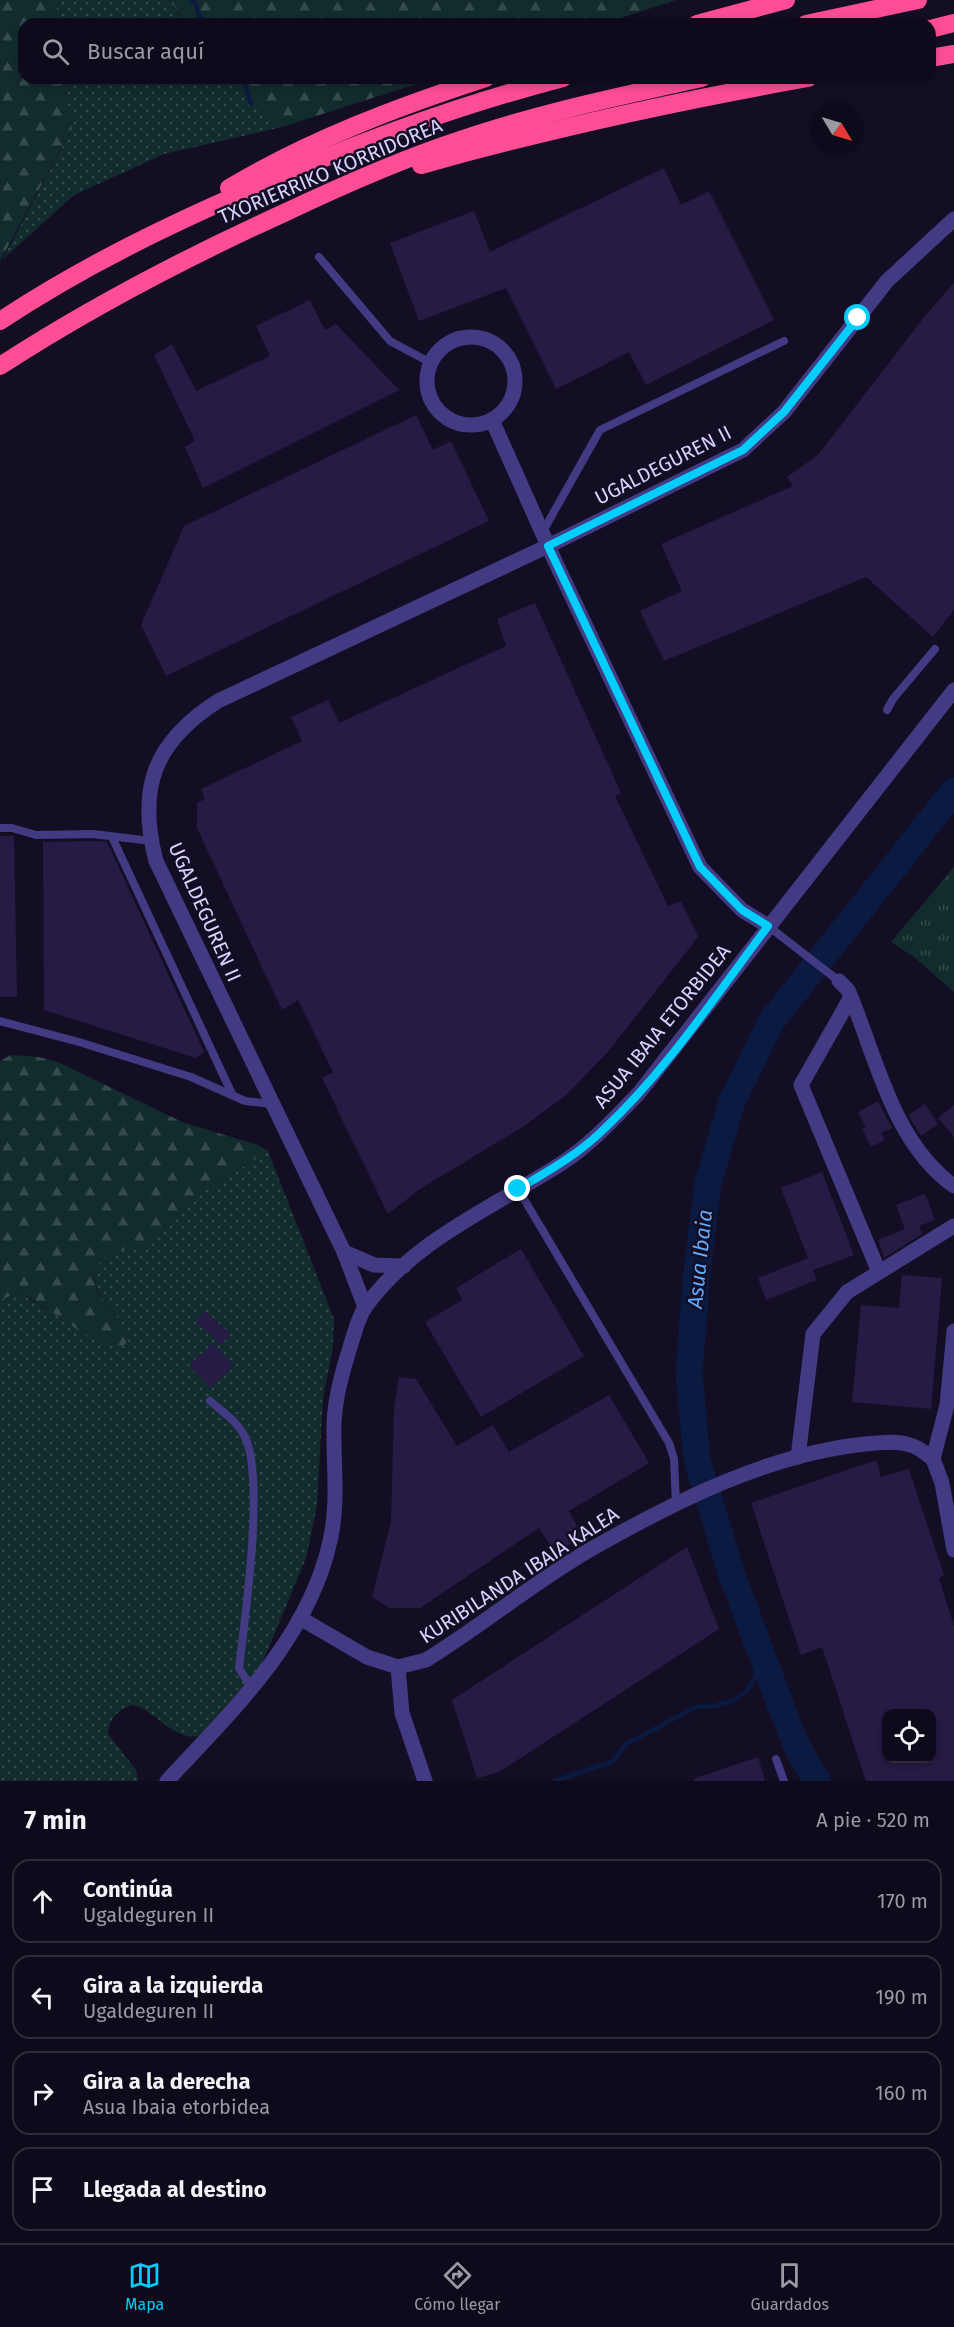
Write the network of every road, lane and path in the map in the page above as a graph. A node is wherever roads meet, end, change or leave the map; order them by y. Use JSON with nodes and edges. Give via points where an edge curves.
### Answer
{"nodes":[{"id":1,"x":786,"y":0,"type":"edge"},
{"id":2,"x":918,"y":0,"type":"edge"},
{"id":3,"x":719,"y":18,"type":"edge"},
{"id":4,"x":834,"y":18,"type":"edge"},
{"id":5,"x":954,"y":23,"type":"edge"},
{"id":6,"x":936,"y":28,"type":"edge"},
{"id":7,"x":954,"y":54,"type":"edge"},
{"id":8,"x":936,"y":57,"type":"edge"},
{"id":9,"x":468,"y":84,"type":"edge"},
{"id":10,"x":541,"y":84,"type":"edge"},
{"id":11,"x":675,"y":84,"type":"edge"},
{"id":12,"x":775,"y":84,"type":"edge"},
{"id":13,"x":333,"y":190,"type":"junction"},
{"id":14,"x":954,"y":219,"type":"edge"},
{"id":15,"x":169,"y":225,"type":"junction"},
{"id":16,"x":319,"y":256,"type":"dead end"},
{"id":17,"x":0,"y":321,"type":"edge"},
{"id":18,"x":784,"y":341,"type":"dead end"},
{"id":19,"x":431,"y":363,"type":"junction"},
{"id":20,"x":0,"y":366,"type":"edge"},
{"id":21,"x":492,"y":420,"type":"junction"},
{"id":22,"x":545,"y":540,"type":"junction"},
{"id":23,"x":935,"y":649,"type":"dead end"},
{"id":24,"x":954,"y":690,"type":"edge"},
{"id":25,"x":887,"y":710,"type":"dead end"},
{"id":26,"x":0,"y":828,"type":"edge"},
{"id":27,"x":112,"y":837,"type":"junction"},
{"id":28,"x":151,"y":841,"type":"junction"},
{"id":29,"x":768,"y":926,"type":"junction"},
{"id":30,"x":839,"y":981,"type":"joint"},
{"id":31,"x":852,"y":997,"type":"junction"},
{"id":32,"x":0,"y":1021,"type":"edge"},
{"id":33,"x":232,"y":1094,"type":"junction"},
{"id":34,"x":271,"y":1104,"type":"junction"},
{"id":35,"x":954,"y":1186,"type":"edge"},
{"id":36,"x":518,"y":1189,"type":"junction"},
{"id":37,"x":954,"y":1226,"type":"edge"},
{"id":38,"x":344,"y":1252,"type":"junction"},
{"id":39,"x":404,"y":1266,"type":"junction"},
{"id":40,"x":879,"y":1272,"type":"junction"},
{"id":41,"x":365,"y":1307,"type":"junction"},
{"id":42,"x":954,"y":1331,"type":"edge"},
{"id":43,"x":210,"y":1401,"type":"dead end"},
{"id":44,"x":798,"y":1457,"type":"junction"},
{"id":45,"x":933,"y":1459,"type":"junction"},
{"id":46,"x":676,"y":1504,"type":"junction"},
{"id":47,"x":954,"y":1550,"type":"edge"},
{"id":48,"x":300,"y":1618,"type":"junction"},
{"id":49,"x":398,"y":1667,"type":"junction"},
{"id":50,"x":253,"y":1689,"type":"junction"},
{"id":51,"x":776,"y":1760,"type":"dead end"},
{"id":52,"x":167,"y":1781,"type":"edge"},
{"id":53,"x":425,"y":1781,"type":"edge"},
{"id":54,"x":784,"y":1781,"type":"edge"}],
"edges":[{"from":1,"to":3,"type":"highway"},
{"from":2,"to":4,"type":"highway"},
{"from":5,"to":6,"type":"highway"},
{"from":7,"to":8,"type":"highway"},
{"from":9,"to":15,"type":"highway","via":[[334,134],[255,173]]},
{"from":10,"to":15,"type":"highway","name":"TXORIERRIKO KORRIDOREA","via":[[388,131]]},
{"from":11,"to":13,"type":"highway","name":"TXORIERRIKO KORRIDOREA","via":[[461,139]]},
{"from":12,"to":13,"type":"highway","via":[[487,147]]},
{"from":13,"to":20,"type":"highway","name":"TXORIERRIKO KORRIDOREA","via":[[166,269]]},
{"from":14,"to":22,"type":"street","name":"UGALDEGUREN II","via":[[887,281],[784,412],[743,450]]},
{"from":15,"to":17,"type":"highway","name":"TXORIERRIKO KORRIDOREA"},
{"from":16,"to":19,"type":"lane","via":[[390,341]]},
{"from":18,"to":22,"type":"lane","via":[[600,430]]},
{"from":19,"to":21,"type":"street","via":[[428,390],[440,413],[465,425]]},
{"from":19,"to":21,"type":"street","via":[[440,350],[459,339],[481,339],[506,355],[515,383],[507,404]]},
{"from":21,"to":22,"type":"street"},
{"from":22,"to":28,"type":"street","name":"UGALDEGUREN II","via":[[218,701],[194,717],[175,734],[154,774],[147,816]]},
{"from":22,"to":29,"type":"street","via":[[700,867],[742,910]]},
{"from":23,"to":25,"type":"lane"},
{"from":24,"to":29,"type":"street","name":"ASUA IBAIA ETORBIDEA"},
{"from":26,"to":27,"type":"lane","via":[[36,836]]},
{"from":27,"to":28,"type":"lane"},
{"from":27,"to":33,"type":"lane"},
{"from":28,"to":34,"type":"street","name":"UGALDEGUREN II","via":[[156,861]]},
{"from":29,"to":30,"type":"lane"},
{"from":29,"to":36,"type":"street","name":"ASUA IBAIA ETORBIDEA","via":[[639,1093],[603,1131]]},
{"from":30,"to":31,"type":"street"},
{"from":31,"to":35,"type":"street","via":[[904,1124],[928,1161]]},
{"from":31,"to":40,"type":"street","via":[[801,1085]]},
{"from":32,"to":33,"type":"lane","via":[[90,1045]]},
{"from":33,"to":34,"type":"lane","via":[[245,1101]]},
{"from":34,"to":38,"type":"street","name":"UGALDEGUREN II"},
{"from":36,"to":39,"type":"street","name":"ASUA IBAIA ETORBIDEA","via":[[416,1254]]},
{"from":36,"to":46,"type":"lane","via":[[669,1443],[674,1458]]},
{"from":37,"to":40,"type":"street"},
{"from":38,"to":39,"type":"street","via":[[374,1265]]},
{"from":38,"to":41,"type":"street","name":"UGALDEGUREN II"},
{"from":39,"to":41,"type":"street","name":"ASUA IBAIA ETORBIDEA"},
{"from":40,"to":44,"type":"street","via":[[847,1292],[813,1334]]},
{"from":41,"to":48,"type":"street","name":"ASUA IBAIA ETORBIDEA","via":[[341,1376],[334,1423],[336,1491],[331,1540],[319,1580]]},
{"from":42,"to":45,"type":"street","via":[[947,1405]]},
{"from":43,"to":50,"type":"lane","via":[[244,1434],[252,1461],[254,1499],[239,1668]]},
{"from":44,"to":45,"type":"street","name":"KURIBILANDA IBAIA KALEA","via":[[844,1446],[893,1442],[909,1444]]},
{"from":44,"to":46,"type":"street","name":"KURIBILANDA IBAIA KALEA"},
{"from":45,"to":47,"type":"street","via":[[942,1483]]},
{"from":46,"to":49,"type":"street","name":"KURIBILANDA IBAIA KALEA","via":[[591,1549],[426,1660]]},
{"from":48,"to":49,"type":"street","via":[[367,1657]]},
{"from":48,"to":50,"type":"street","name":"ASUA IBAIA ETORBIDEA"},
{"from":49,"to":53,"type":"street","via":[[402,1713]]},
{"from":50,"to":52,"type":"street","name":"ASUA IBAIA ETORBIDEA"},
{"from":51,"to":54,"type":"lane"}]}
